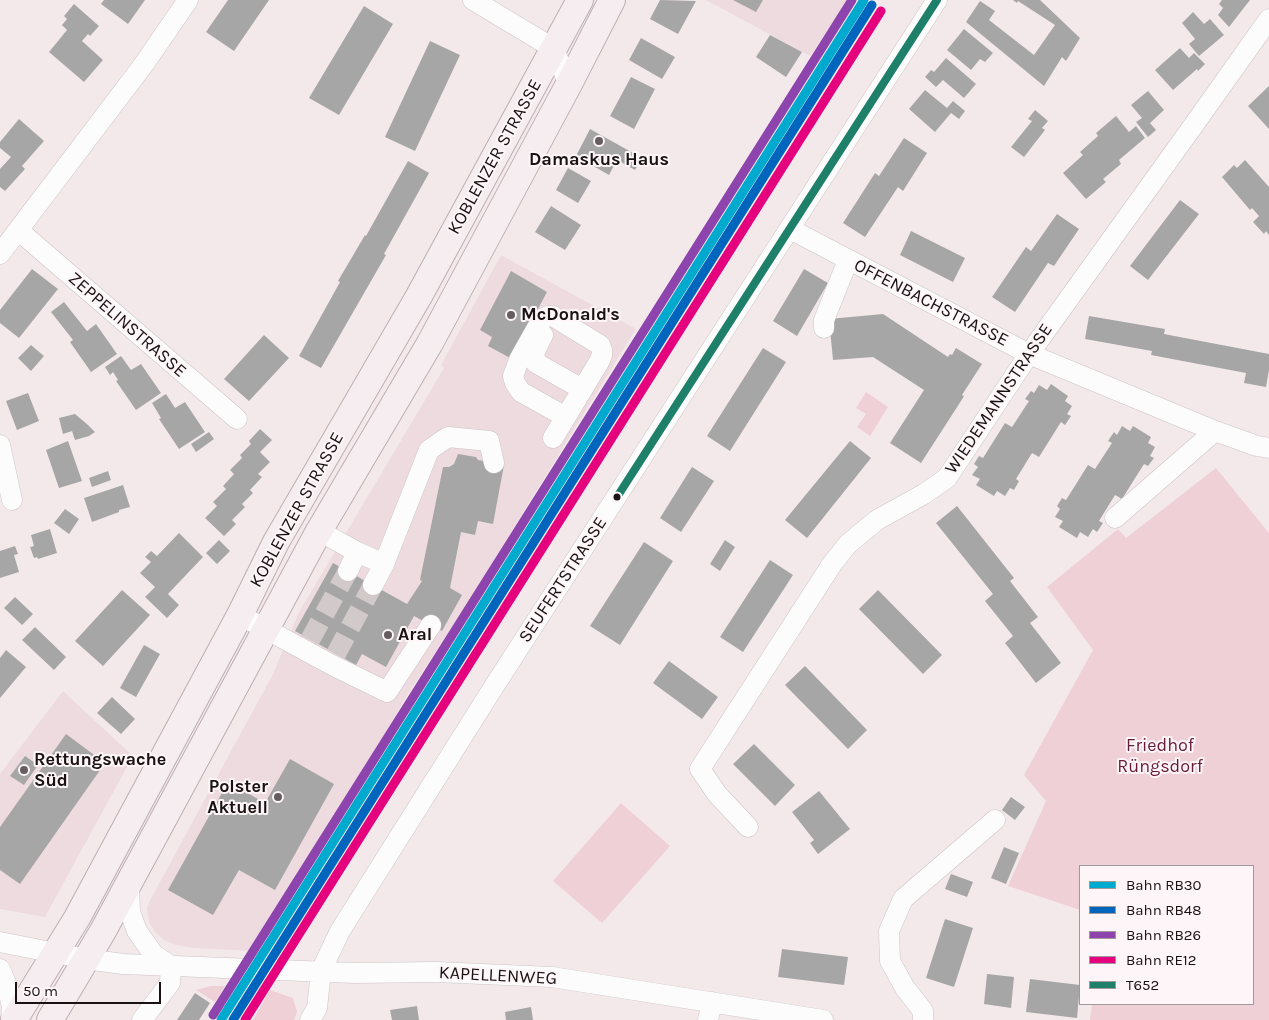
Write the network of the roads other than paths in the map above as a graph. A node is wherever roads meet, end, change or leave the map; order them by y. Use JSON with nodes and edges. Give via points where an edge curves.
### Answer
{"nodes":[{"id":1,"x":188,"y":0,"type":"edge"},
{"id":2,"x":473,"y":0,"type":"edge"},
{"id":3,"x":580,"y":0,"type":"edge"},
{"id":4,"x":612,"y":0,"type":"edge"},
{"id":5,"x":938,"y":0,"type":"edge"},
{"id":6,"x":1269,"y":19,"type":"edge"},
{"id":7,"x":554,"y":50,"type":"junction"},
{"id":8,"x":570,"y":84,"type":"junction"},
{"id":9,"x":18,"y":230,"type":"junction"},
{"id":10,"x":790,"y":230,"type":"junction"},
{"id":11,"x":0,"y":254,"type":"edge"},
{"id":12,"x":848,"y":260,"type":"junction"},
{"id":13,"x":556,"y":318,"type":"junction"},
{"id":14,"x":824,"y":328,"type":"dead end"},
{"id":15,"x":1028,"y":354,"type":"junction"},
{"id":16,"x":582,"y":389,"type":"junction"},
{"id":17,"x":566,"y":417,"type":"junction"},
{"id":18,"x":237,"y":419,"type":"dead end"},
{"id":19,"x":1215,"y":432,"type":"junction"},
{"id":20,"x":554,"y":438,"type":"dead end"},
{"id":21,"x":0,"y":445,"type":"edge"},
{"id":22,"x":1269,"y":448,"type":"edge"},
{"id":23,"x":494,"y":463,"type":"dead end"},
{"id":24,"x":12,"y":500,"type":"dead end"},
{"id":25,"x":1115,"y":518,"type":"dead end"},
{"id":26,"x":319,"y":531,"type":"junction"},
{"id":27,"x":357,"y":552,"type":"junction"},
{"id":28,"x":384,"y":564,"type":"junction"},
{"id":29,"x":348,"y":571,"type":"tunnel mouth"},
{"id":30,"x":373,"y":585,"type":"tunnel mouth"},
{"id":31,"x":240,"y":615,"type":"junction"},
{"id":32,"x":431,"y":625,"type":"dead end"},
{"id":33,"x":265,"y":630,"type":"junction"},
{"id":34,"x":995,"y":820,"type":"dead end"},
{"id":35,"x":748,"y":826,"type":"dead end"},
{"id":36,"x":130,"y":883,"type":"junction"},
{"id":37,"x":0,"y":942,"type":"edge"},
{"id":38,"x":54,"y":953,"type":"junction"},
{"id":39,"x":86,"y":959,"type":"junction"},
{"id":40,"x":171,"y":966,"type":"junction"},
{"id":41,"x":0,"y":969,"type":"edge"},
{"id":42,"x":321,"y":971,"type":"junction"},
{"id":43,"x":710,"y":1011,"type":"edge"},
{"id":44,"x":12,"y":1020,"type":"edge"},
{"id":45,"x":50,"y":1020,"type":"edge"},
{"id":46,"x":142,"y":1020,"type":"edge"},
{"id":47,"x":310,"y":1020,"type":"edge"},
{"id":48,"x":823,"y":1020,"type":"edge"},
{"id":49,"x":923,"y":1020,"type":"edge"}],
"edges":[{"from":1,"to":9,"type":"street","via":[[144,64]]},
{"from":2,"to":7,"type":"street"},
{"from":3,"to":7,"type":"main road","name":"KOBLENZER STRASSE"},
{"from":4,"to":8,"type":"main road","name":"KOBLENZER STRASSE"},
{"from":5,"to":10,"type":"street","name":"SEUFERTSTRASSE"},
{"from":6,"to":15,"type":"street","name":"WIEDEMANNSTRASSE"},
{"from":7,"to":8,"type":"street"},
{"from":7,"to":31,"type":"main road","name":"KOBLENZER STRASSE","via":[[419,296],[276,542]]},
{"from":8,"to":26,"type":"main road","name":"KOBLENZER STRASSE","via":[[430,343]]},
{"from":9,"to":11,"type":"street"},
{"from":9,"to":18,"type":"street","name":"ZEPPELINSTRASSE"},
{"from":10,"to":12,"type":"street","name":"OFFENBACHSTRASSE"},
{"from":10,"to":42,"type":"street","name":"SEUFERTSTRASSE","via":[[493,688],[340,931]]},
{"from":12,"to":14,"type":"street","via":[[824,320]]},
{"from":12,"to":15,"type":"street","name":"OFFENBACHSTRASSE"},
{"from":13,"to":16,"type":"street","via":[[600,345],[602,350],[599,362]]},
{"from":13,"to":16,"type":"street","via":[[536,348],[536,363]]},
{"from":13,"to":17,"type":"street","via":[[542,319],[519,360],[514,376],[521,392]]},
{"from":15,"to":19,"type":"street","name":"OFFENBACHSTRASSE"},
{"from":15,"to":35,"type":"street","name":"WIEDEMANNSTRASSE","via":[[947,478],[877,520],[848,544],[832,564],[700,769],[717,794]]},
{"from":16,"to":17,"type":"street"},
{"from":17,"to":20,"type":"street"},
{"from":19,"to":22,"type":"street","name":"OFFENBACHSTRASSE"},
{"from":19,"to":25,"type":"street"},
{"from":21,"to":24,"type":"street"},
{"from":23,"to":28,"type":"street","via":[[489,441],[448,436],[429,450]]},
{"from":26,"to":27,"type":"street"},
{"from":26,"to":33,"type":"main road","name":"KOBLENZER STRASSE"},
{"from":27,"to":28,"type":"street"},
{"from":27,"to":29,"type":"street"},
{"from":28,"to":30,"type":"street"},
{"from":31,"to":33,"type":"street"},
{"from":31,"to":38,"type":"main road","name":"KOBLENZER STRASSE","via":[[86,901]]},
{"from":32,"to":33,"type":"street","via":[[387,692],[308,645]]},
{"from":33,"to":36,"type":"main road","name":"KOBLENZER STRASSE"},
{"from":34,"to":49,"type":"street","via":[[903,899],[889,931],[890,961],[923,1011]]},
{"from":36,"to":39,"type":"main road","name":"KOBLENZER STRASSE"},
{"from":36,"to":40,"type":"street","via":[[130,912],[137,931],[154,954]]},
{"from":37,"to":38,"type":"street","name":"KAPELLENWEG"},
{"from":38,"to":39,"type":"street","name":"KAPELLENWEG"},
{"from":38,"to":44,"type":"main road","name":"KOBLENZER STRASSE"},
{"from":39,"to":40,"type":"street","name":"KAPELLENWEG"},
{"from":39,"to":45,"type":"main road","name":"KOBLENZER STRASSE"},
{"from":40,"to":42,"type":"street","name":"KAPELLENWEG"},
{"from":40,"to":46,"type":"street","via":[[170,984]]},
{"from":41,"to":44,"type":"street","via":[[8,988]]},
{"from":42,"to":43,"type":"street","name":"KAPELLENWEG","via":[[552,977]]},
{"from":42,"to":47,"type":"street","name":"SEUFERTSTRASSE","via":[[317,1008]]},
{"from":43,"to":48,"type":"street","name":"KAPELLENWEG"}]}
